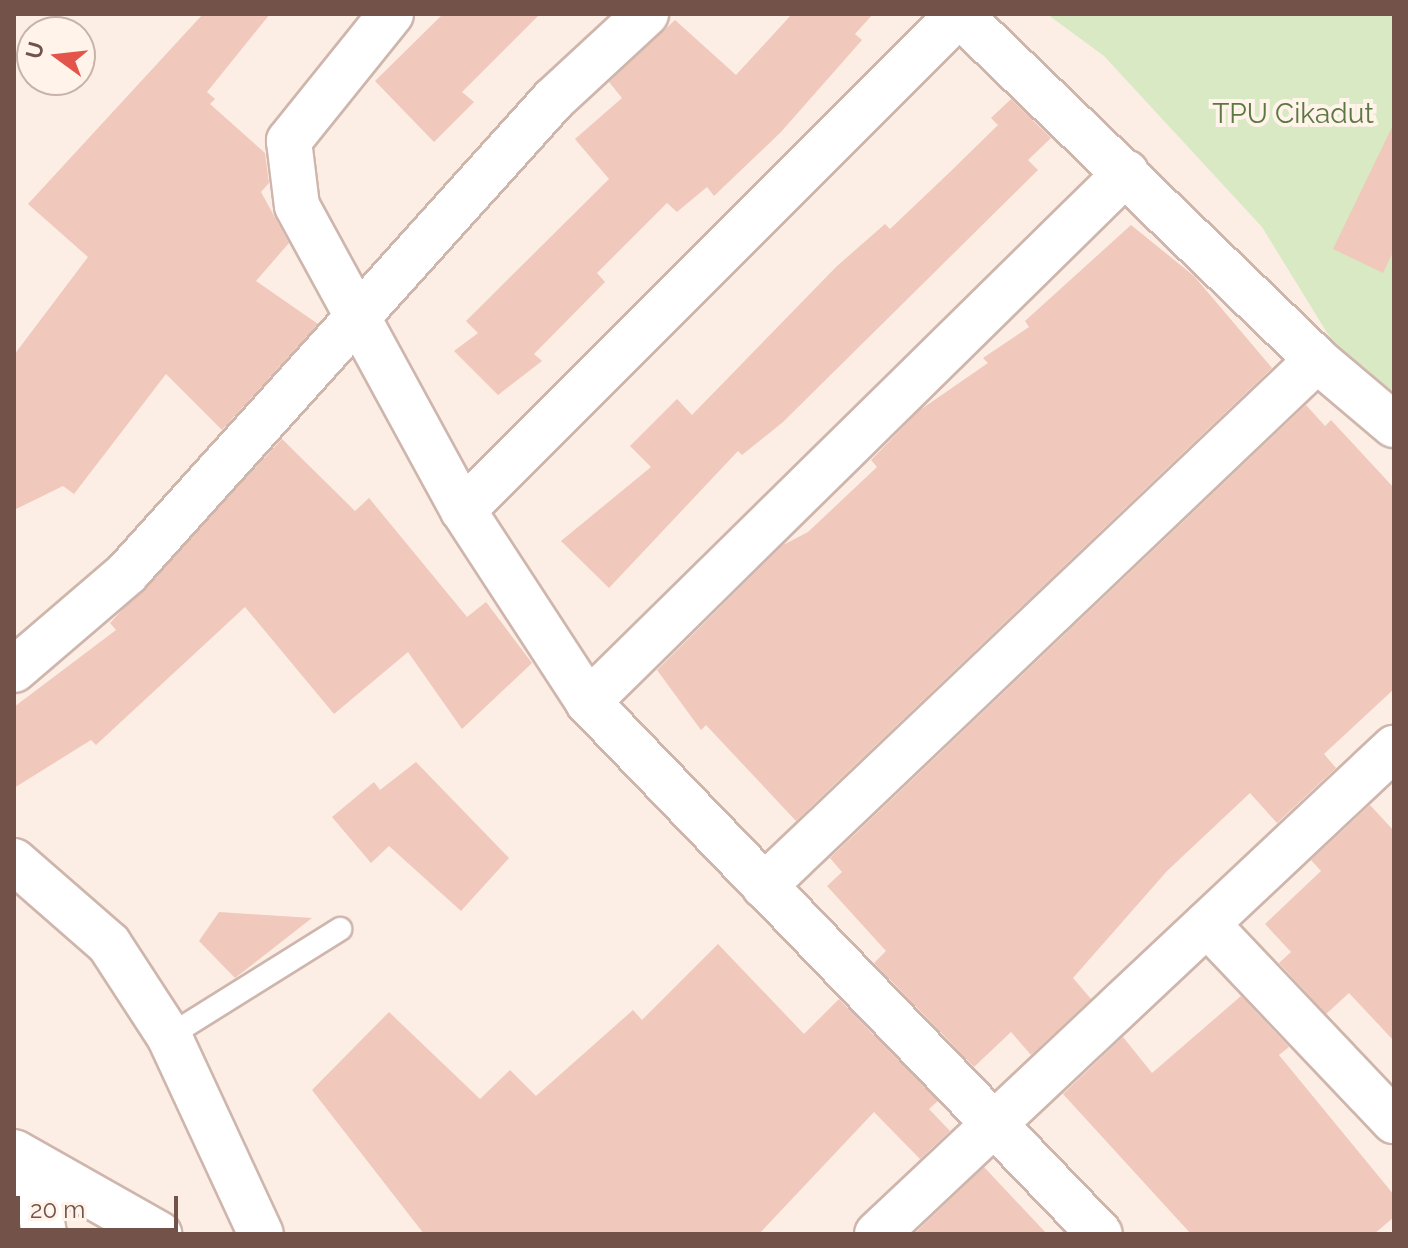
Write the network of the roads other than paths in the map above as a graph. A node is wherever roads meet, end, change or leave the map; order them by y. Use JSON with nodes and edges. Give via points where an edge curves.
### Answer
{"nodes":[{"id":1,"x":391,"y":14,"type":"edge"},
{"id":2,"x":646,"y":14,"type":"edge"},
{"id":3,"x":960,"y":15,"type":"edge"},
{"id":4,"x":1126,"y":173,"type":"junction"},
{"id":5,"x":358,"y":320,"type":"junction"},
{"id":6,"x":1317,"y":360,"type":"junction"},
{"id":7,"x":1394,"y":425,"type":"edge"},
{"id":8,"x":463,"y":510,"type":"junction"},
{"id":9,"x":14,"y":670,"type":"edge"},
{"id":10,"x":588,"y":702,"type":"junction"},
{"id":11,"x":1394,"y":748,"type":"edge"},
{"id":12,"x":16,"y":867,"type":"edge"},
{"id":13,"x":764,"y":886,"type":"junction"},
{"id":14,"x":1207,"y":924,"type":"junction"},
{"id":15,"x":340,"y":929,"type":"dead end"},
{"id":16,"x":169,"y":1036,"type":"junction"},
{"id":17,"x":1394,"y":1121,"type":"edge"},
{"id":18,"x":997,"y":1125,"type":"junction"},
{"id":19,"x":24,"y":1159,"type":"edge"},
{"id":20,"x":44,"y":1234,"type":"edge"},
{"id":21,"x":159,"y":1234,"type":"edge"},
{"id":22,"x":261,"y":1234,"type":"edge"},
{"id":23,"x":877,"y":1234,"type":"edge"},
{"id":24,"x":1100,"y":1234,"type":"edge"}],
"edges":[{"from":1,"to":5,"type":"street","via":[[289,141],[297,206]]},
{"from":2,"to":5,"type":"street","via":[[553,100]]},
{"from":3,"to":4,"type":"street"},
{"from":3,"to":8,"type":"street"},
{"from":4,"to":6,"type":"street"},
{"from":4,"to":10,"type":"street"},
{"from":5,"to":8,"type":"street"},
{"from":5,"to":9,"type":"street","via":[[127,573]]},
{"from":6,"to":7,"type":"street"},
{"from":6,"to":13,"type":"street"},
{"from":8,"to":10,"type":"street"},
{"from":10,"to":13,"type":"street"},
{"from":11,"to":14,"type":"street"},
{"from":12,"to":16,"type":"street","via":[[109,944]]},
{"from":13,"to":18,"type":"street"},
{"from":14,"to":17,"type":"street"},
{"from":14,"to":18,"type":"street"},
{"from":15,"to":16,"type":"lane"},
{"from":16,"to":22,"type":"street"},
{"from":18,"to":23,"type":"street"},
{"from":18,"to":24,"type":"street"},
{"from":19,"to":20,"type":"street"},
{"from":19,"to":21,"type":"street"}]}
